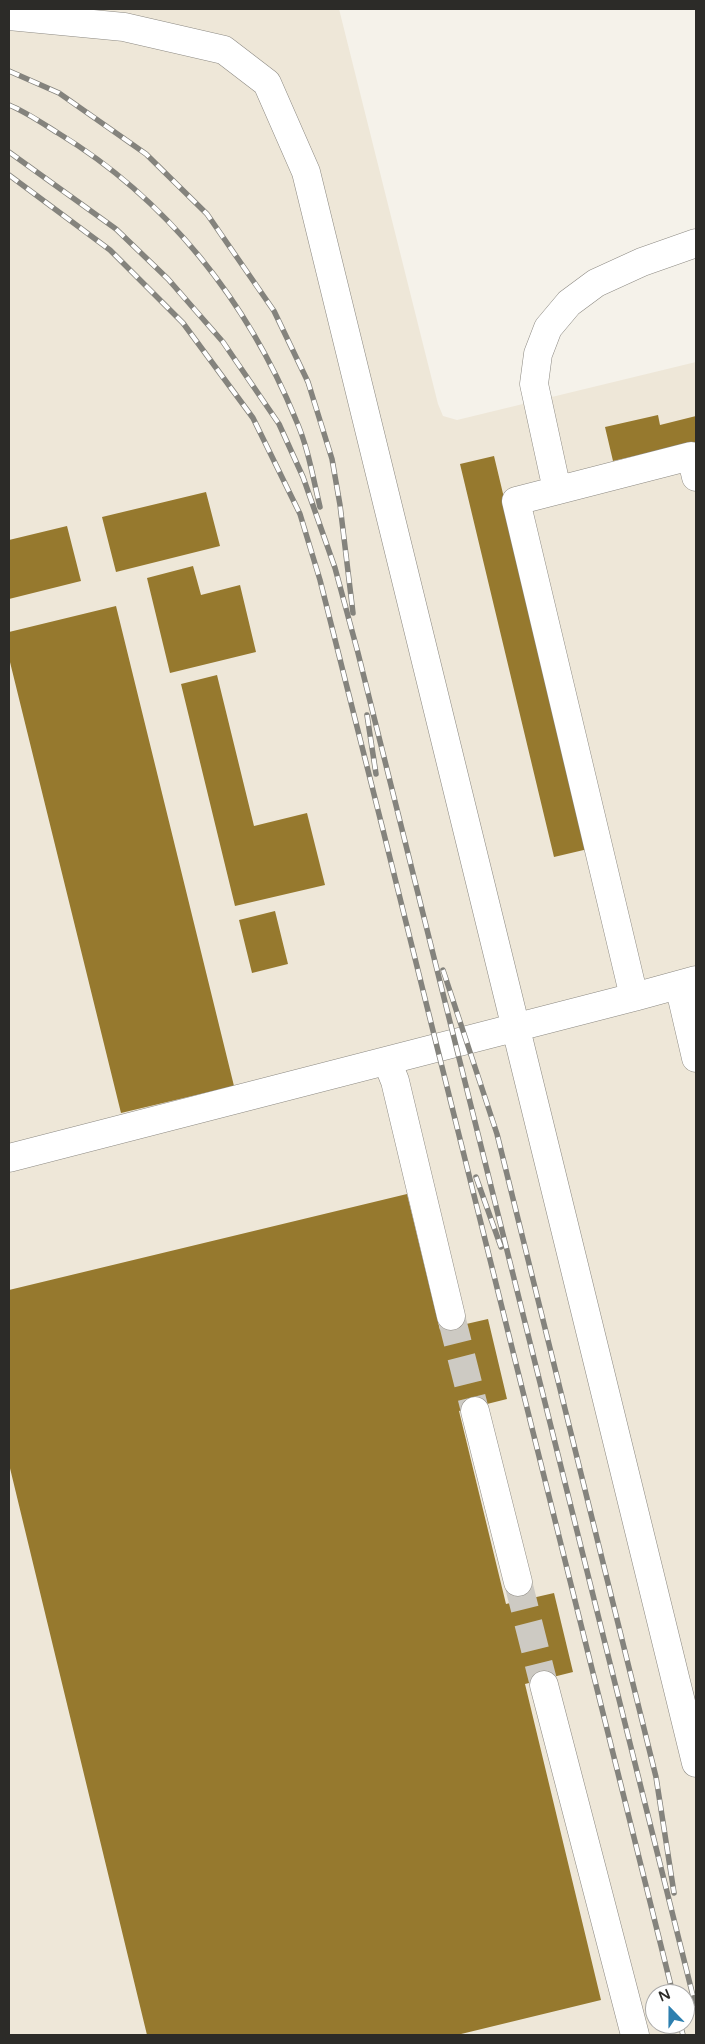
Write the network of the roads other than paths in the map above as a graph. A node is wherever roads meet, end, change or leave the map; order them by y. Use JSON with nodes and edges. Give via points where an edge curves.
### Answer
{"nodes":[{"id":1,"x":9,"y":16,"type":"edge"},
{"id":2,"x":696,"y":243,"type":"edge"},
{"id":3,"x":696,"y":477,"type":"edge"},
{"id":4,"x":557,"y":490,"type":"junction"},
{"id":5,"x":688,"y":983,"type":"edge"},
{"id":6,"x":634,"y":997,"type":"junction"},
{"id":7,"x":515,"y":1027,"type":"junction"},
{"id":8,"x":696,"y":1058,"type":"edge"},
{"id":9,"x":387,"y":1061,"type":"junction"},
{"id":10,"x":9,"y":1158,"type":"edge"},
{"id":11,"x":451,"y":1316,"type":"tunnel mouth"},
{"id":12,"x":476,"y":1411,"type":"tunnel mouth"},
{"id":13,"x":518,"y":1582,"type":"tunnel mouth"},
{"id":14,"x":544,"y":1685,"type":"tunnel mouth"},
{"id":15,"x":696,"y":1763,"type":"edge"},
{"id":16,"x":635,"y":2035,"type":"edge"}],
"edges":[{"from":1,"to":7,"type":"lane","via":[[124,26],[224,50],[267,83],[306,172]]},
{"from":2,"to":4,"type":"lane","via":[[596,283],[569,303],[548,328],[538,354],[534,384]]},
{"from":3,"to":4,"type":"lane","via":[[691,456]]},
{"from":4,"to":6,"type":"lane","via":[[516,501]]},
{"from":5,"to":6,"type":"lane"},
{"from":5,"to":8,"type":"lane"},
{"from":6,"to":7,"type":"lane"},
{"from":7,"to":9,"type":"lane"},
{"from":7,"to":15,"type":"lane"},
{"from":9,"to":10,"type":"lane"},
{"from":9,"to":11,"type":"lane","via":[[395,1081]]},
{"from":12,"to":13,"type":"lane"},
{"from":14,"to":16,"type":"lane"}]}
